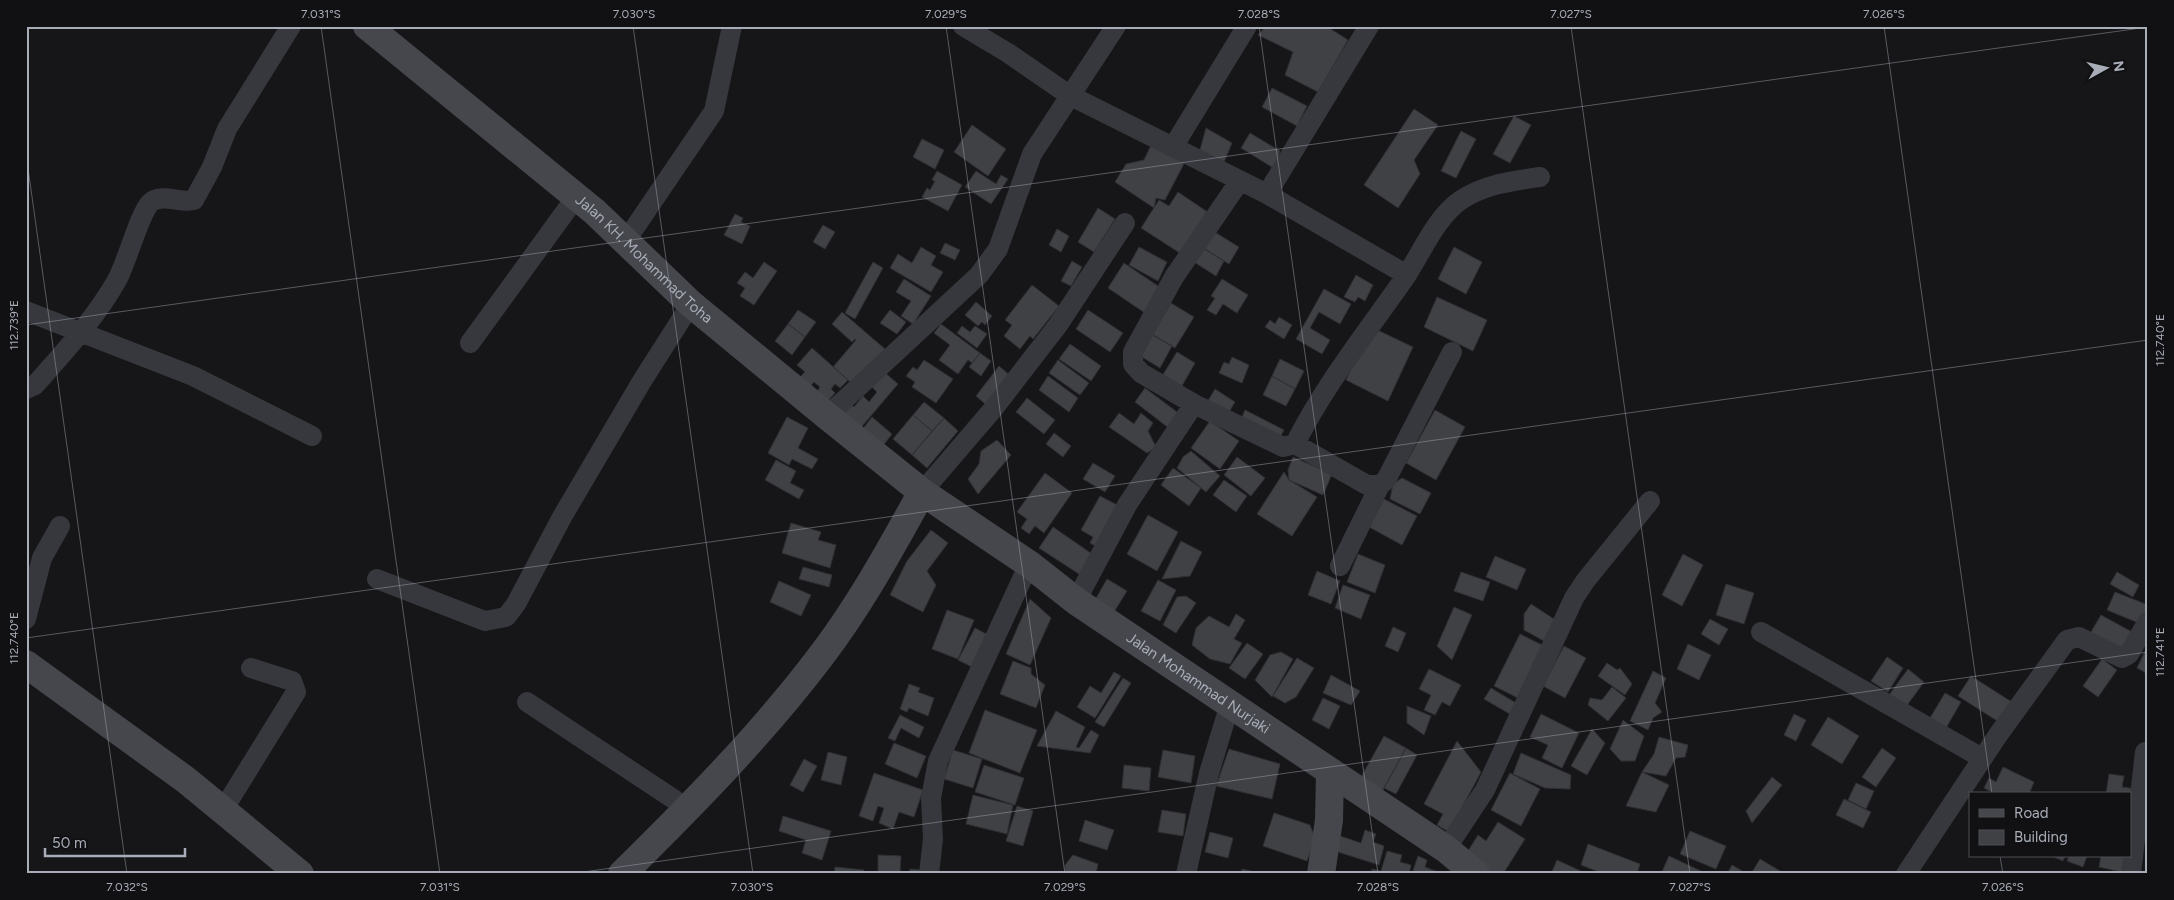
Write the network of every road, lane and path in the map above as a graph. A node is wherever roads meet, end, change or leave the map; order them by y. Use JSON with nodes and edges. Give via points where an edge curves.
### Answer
{"nodes":[{"id":1,"x":291,"y":26,"type":"edge"},
{"id":2,"x":367,"y":26,"type":"edge"},
{"id":3,"x":732,"y":26,"type":"edge"},
{"id":4,"x":1116,"y":26,"type":"edge"},
{"id":5,"x":1247,"y":26,"type":"edge"},
{"id":6,"x":1368,"y":26,"type":"edge"},
{"id":7,"x":974,"y":29,"type":"edge"},
{"id":8,"x":1069,"y":95,"type":"junction"},
{"id":9,"x":1174,"y":147,"type":"junction"},
{"id":10,"x":1540,"y":177,"type":"dead end"},
{"id":11,"x":1239,"y":182,"type":"junction"},
{"id":12,"x":1267,"y":194,"type":"junction"},
{"id":13,"x":576,"y":197,"type":"junction"},
{"id":14,"x":1125,"y":223,"type":"dead end"},
{"id":15,"x":625,"y":242,"type":"junction"},
{"id":16,"x":1407,"y":275,"type":"junction"},
{"id":17,"x":691,"y":304,"type":"junction"},
{"id":18,"x":26,"y":311,"type":"edge"},
{"id":19,"x":82,"y":330,"type":"junction"},
{"id":20,"x":470,"y":343,"type":"dead end"},
{"id":21,"x":1452,"y":352,"type":"dead end"},
{"id":22,"x":26,"y":389,"type":"edge"},
{"id":23,"x":1194,"y":404,"type":"junction"},
{"id":24,"x":827,"y":416,"type":"junction"},
{"id":25,"x":312,"y":436,"type":"dead end"},
{"id":26,"x":1295,"y":444,"type":"junction"},
{"id":27,"x":1380,"y":485,"type":"junction"},
{"id":28,"x":922,"y":492,"type":"junction"},
{"id":29,"x":1650,"y":501,"type":"dead end"},
{"id":30,"x":60,"y":526,"type":"dead end"},
{"id":31,"x":1028,"y":564,"type":"junction"},
{"id":32,"x":1340,"y":566,"type":"dead end"},
{"id":33,"x":377,"y":579,"type":"dead end"},
{"id":34,"x":1076,"y":600,"type":"junction"},
{"id":35,"x":26,"y":619,"type":"edge"},
{"id":36,"x":2148,"y":621,"type":"edge"},
{"id":37,"x":1762,"y":632,"type":"dead end"},
{"id":38,"x":26,"y":664,"type":"edge"},
{"id":39,"x":251,"y":668,"type":"dead end"},
{"id":40,"x":528,"y":702,"type":"dead end"},
{"id":41,"x":1230,"y":704,"type":"junction"},
{"id":42,"x":2145,"y":752,"type":"dead end"},
{"id":43,"x":1982,"y":758,"type":"junction"},
{"id":44,"x":1330,"y":773,"type":"junction"},
{"id":45,"x":1363,"y":795,"type":"junction"},
{"id":46,"x":687,"y":808,"type":"junction"},
{"id":47,"x":223,"y":810,"type":"junction"},
{"id":48,"x":1329,"y":820,"type":"junction"},
{"id":49,"x":1446,"y":850,"type":"junction"},
{"id":50,"x":300,"y":874,"type":"edge"},
{"id":51,"x":622,"y":874,"type":"edge"},
{"id":52,"x":929,"y":874,"type":"edge"},
{"id":53,"x":1186,"y":874,"type":"edge"},
{"id":54,"x":1320,"y":874,"type":"edge"},
{"id":55,"x":1476,"y":874,"type":"edge"},
{"id":56,"x":1906,"y":874,"type":"edge"},
{"id":57,"x":2132,"y":874,"type":"edge"}],
"edges":[{"from":1,"to":19,"type":"street","via":[[227,129],[194,200],[159,199],[151,202],[118,279]]},
{"from":2,"to":13,"type":"street","name":"Jalan KH. Mohammad Toha"},
{"from":3,"to":15,"type":"street","via":[[714,111]]},
{"from":4,"to":8,"type":"street"},
{"from":5,"to":9,"type":"street"},
{"from":6,"to":12,"type":"street"},
{"from":7,"to":8,"type":"street"},
{"from":8,"to":9,"type":"street"},
{"from":8,"to":24,"type":"street","via":[[1032,154],[998,248],[979,275]]},
{"from":9,"to":11,"type":"street"},
{"from":10,"to":16,"type":"street","via":[[1494,184],[1460,200],[1434,229]]},
{"from":11,"to":12,"type":"street"},
{"from":11,"to":23,"type":"street","via":[[1174,277],[1133,352],[1133,364],[1141,373]]},
{"from":12,"to":16,"type":"street"},
{"from":13,"to":15,"type":"street","name":"Jalan KH. Mohammad Toha"},
{"from":13,"to":20,"type":"street"},
{"from":14,"to":28,"type":"street","via":[[1058,325],[994,408]]},
{"from":15,"to":17,"type":"street","name":"Jalan KH. Mohammad Toha"},
{"from":16,"to":26,"type":"street","via":[[1364,334]]},
{"from":17,"to":24,"type":"street","name":"Jalan KH. Mohammad Toha"},
{"from":17,"to":33,"type":"street","via":[[642,381],[506,617],[485,621]]},
{"from":18,"to":19,"type":"street"},
{"from":19,"to":22,"type":"street","via":[[35,385]]},
{"from":19,"to":25,"type":"street","via":[[193,376]]},
{"from":21,"to":27,"type":"street","via":[[1386,480]]},
{"from":23,"to":26,"type":"street","via":[[1284,447]]},
{"from":23,"to":34,"type":"street","via":[[1127,505]]},
{"from":24,"to":28,"type":"street","name":"Jalan KH. Mohammad Toha"},
{"from":26,"to":27,"type":"street","via":[[1367,485]]},
{"from":27,"to":32,"type":"street"},
{"from":28,"to":31,"type":"street","name":"Jalan Mohammad Nurjaki"},
{"from":28,"to":46,"type":"street","via":[[862,597],[821,656],[765,724]]},
{"from":29,"to":49,"type":"street","via":[[1574,598],[1485,790]]},
{"from":30,"to":35,"type":"street","via":[[42,558]]},
{"from":31,"to":34,"type":"street","name":"Jalan Mohammad Nurjaki"},
{"from":31,"to":52,"type":"street","via":[[938,761],[931,798],[933,839]]},
{"from":34,"to":41,"type":"street","name":"Jalan Mohammad Nurjaki"},
{"from":36,"to":43,"type":"street","via":[[2129,654],[2122,658],[2079,637],[2067,640]]},
{"from":37,"to":43,"type":"street"},
{"from":38,"to":47,"type":"street"},
{"from":39,"to":47,"type":"street","via":[[292,681],[296,692]]},
{"from":40,"to":46,"type":"street"},
{"from":41,"to":44,"type":"street","name":"Jalan Mohammad Nurjaki"},
{"from":41,"to":53,"type":"street","via":[[1209,773]]},
{"from":42,"to":57,"type":"street"},
{"from":43,"to":56,"type":"street"},
{"from":44,"to":45,"type":"street","name":"Jalan Mohammad Nurjaki"},
{"from":44,"to":48,"type":"street"},
{"from":45,"to":48,"type":"street"},
{"from":45,"to":49,"type":"street","name":"Jalan Mohammad Nurjaki"},
{"from":46,"to":51,"type":"street"},
{"from":47,"to":50,"type":"street"},
{"from":48,"to":54,"type":"street"},
{"from":49,"to":55,"type":"street","name":"Jalan Mohammad Nurjaki"}]}
